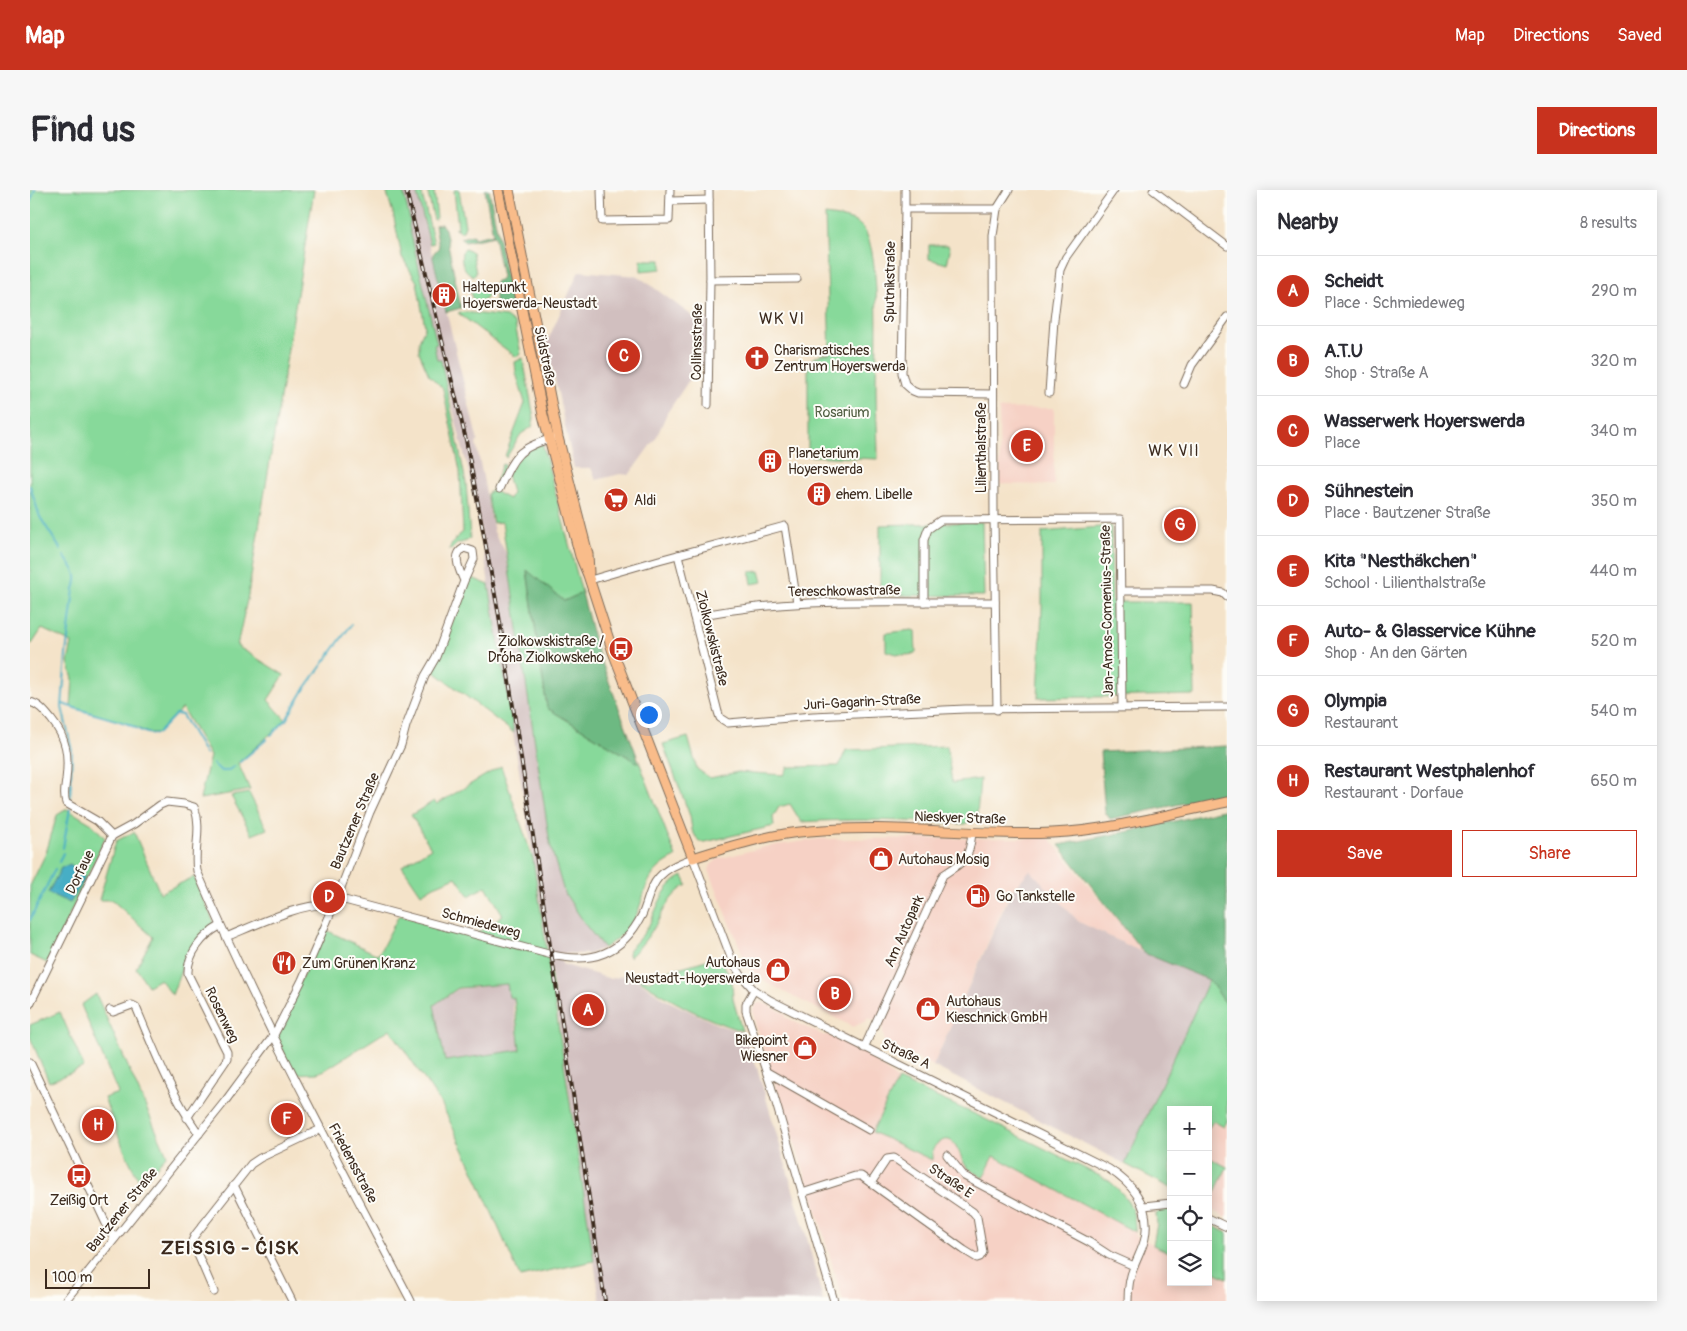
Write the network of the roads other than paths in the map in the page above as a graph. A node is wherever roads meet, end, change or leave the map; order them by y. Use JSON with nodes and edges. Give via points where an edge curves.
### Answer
{"nodes":[{"id":1,"x":498,"y":190,"type":"edge"},
{"id":2,"x":509,"y":190,"type":"edge"},
{"id":3,"x":601,"y":190,"type":"edge"},
{"id":4,"x":670,"y":190,"type":"edge"},
{"id":5,"x":709,"y":190,"type":"edge"},
{"id":6,"x":905,"y":190,"type":"edge"},
{"id":7,"x":1009,"y":190,"type":"edge"},
{"id":8,"x":1114,"y":190,"type":"edge"},
{"id":9,"x":1153,"y":190,"type":"edge"},
{"id":10,"x":709,"y":200,"type":"junction"},
{"id":11,"x":670,"y":201,"type":"junction"},
{"id":12,"x":904,"y":209,"type":"junction"},
{"id":13,"x":996,"y":209,"type":"junction"},
{"id":14,"x":1227,"y":246,"type":"edge"},
{"id":15,"x":797,"y":279,"type":"dead end"},
{"id":16,"x":710,"y":280,"type":"junction"},
{"id":17,"x":1227,"y":317,"type":"edge"},
{"id":18,"x":1184,"y":384,"type":"dead end"},
{"id":19,"x":1049,"y":393,"type":"dead end"},
{"id":20,"x":993,"y":394,"type":"junction"},
{"id":21,"x":708,"y":405,"type":"dead end"},
{"id":22,"x":554,"y":438,"type":"junction"},
{"id":23,"x":498,"y":488,"type":"dead end"},
{"id":24,"x":994,"y":519,"type":"junction"},
{"id":25,"x":678,"y":555,"type":"junction"},
{"id":26,"x":589,"y":578,"type":"junction"},
{"id":27,"x":464,"y":581,"type":"dead end"},
{"id":28,"x":1122,"y":591,"type":"junction"},
{"id":29,"x":1227,"y":597,"type":"edge"},
{"id":30,"x":924,"y":602,"type":"junction"},
{"id":31,"x":995,"y":602,"type":"junction"},
{"id":32,"x":797,"y":603,"type":"junction"},
{"id":33,"x":694,"y":617,"type":"junction"},
{"id":34,"x":30,"y":702,"type":"edge"},
{"id":35,"x":1122,"y":707,"type":"junction"},
{"id":36,"x":1227,"y":707,"type":"edge"},
{"id":37,"x":998,"y":710,"type":"junction"},
{"id":38,"x":728,"y":723,"type":"joint"},
{"id":39,"x":1227,"y":802,"type":"edge"},
{"id":40,"x":972,"y":833,"type":"junction"},
{"id":41,"x":112,"y":836,"type":"junction"},
{"id":42,"x":693,"y":858,"type":"junction"},
{"id":43,"x":337,"y":898,"type":"junction"},
{"id":44,"x":333,"y":906,"type":"junction"},
{"id":45,"x":220,"y":926,"type":"junction"},
{"id":46,"x":226,"y":937,"type":"junction"},
{"id":47,"x":754,"y":990,"type":"junction"},
{"id":48,"x":30,"y":1004,"type":"edge"},
{"id":49,"x":110,"y":1010,"type":"dead end"},
{"id":50,"x":274,"y":1035,"type":"junction"},
{"id":51,"x":864,"y":1048,"type":"junction"},
{"id":52,"x":30,"y":1062,"type":"edge"},
{"id":53,"x":766,"y":1071,"type":"junction"},
{"id":54,"x":187,"y":1118,"type":"junction"},
{"id":55,"x":322,"y":1129,"type":"junction"},
{"id":56,"x":868,"y":1130,"type":"dead end"},
{"id":57,"x":199,"y":1134,"type":"junction"},
{"id":58,"x":947,"y":1154,"type":"dead end"},
{"id":59,"x":871,"y":1183,"type":"junction"},
{"id":60,"x":234,"y":1185,"type":"junction"},
{"id":61,"x":802,"y":1193,"type":"junction"},
{"id":62,"x":1167,"y":1203,"type":"edge"},
{"id":63,"x":1144,"y":1206,"type":"junction"},
{"id":64,"x":1212,"y":1220,"type":"edge"},
{"id":65,"x":1227,"y":1227,"type":"edge"},
{"id":66,"x":115,"y":1238,"type":"junction"},
{"id":67,"x":1134,"y":1266,"type":"junction"},
{"id":68,"x":214,"y":1292,"type":"dead end"},
{"id":69,"x":65,"y":1301,"type":"edge"},
{"id":70,"x":292,"y":1301,"type":"edge"},
{"id":71,"x":411,"y":1301,"type":"edge"},
{"id":72,"x":834,"y":1301,"type":"edge"},
{"id":73,"x":1128,"y":1301,"type":"edge"}],
"edges":[{"from":1,"to":22,"type":"main road","name":"Südstraße","via":[[522,316]]},
{"from":2,"to":22,"type":"main road","name":"Südstraße"},
{"from":3,"to":11,"type":"street","via":[[602,221],[669,220]]},
{"from":4,"to":11,"type":"street"},
{"from":5,"to":10,"type":"street","name":"Collinsstraße"},
{"from":6,"to":12,"type":"street","name":"Sputnikstraße"},
{"from":7,"to":13,"type":"street","name":"Lilienthalstraße"},
{"from":8,"to":19,"type":"street","via":[[1066,256],[1060,270]]},
{"from":9,"to":14,"type":"street"},
{"from":10,"to":11,"type":"street"},
{"from":10,"to":16,"type":"street","name":"Collinsstraße"},
{"from":12,"to":13,"type":"street"},
{"from":12,"to":20,"type":"street","name":"Sputnikstraße","via":[[902,374],[905,384],[918,393]]},
{"from":13,"to":20,"type":"street","name":"Lilienthalstraße","via":[[993,236]]},
{"from":15,"to":16,"type":"street"},
{"from":16,"to":21,"type":"street","name":"Collinsstraße"},
{"from":17,"to":18,"type":"street","via":[[1192,366]]},
{"from":20,"to":24,"type":"street","name":"Lilienthalstraße"},
{"from":22,"to":23,"type":"street","via":[[525,448],[517,455]]},
{"from":22,"to":26,"type":"main road","via":[[588,554]]},
{"from":24,"to":28,"type":"street","name":"Jan-Amos-Comenius-Straße","via":[[1120,519]]},
{"from":24,"to":30,"type":"street","via":[[941,520],[928,529],[924,540]]},
{"from":24,"to":31,"type":"street","name":"Lilienthalstraße"},
{"from":25,"to":26,"type":"street"},
{"from":25,"to":32,"type":"street","via":[[785,526]]},
{"from":25,"to":33,"type":"street","name":"Ziolkowskistraße"},
{"from":26,"to":42,"type":"main road","via":[[613,652]]},
{"from":27,"to":43,"type":"street","name":"Bautzener Straße"},
{"from":28,"to":29,"type":"street","via":[[1213,591]]},
{"from":28,"to":35,"type":"street","name":"Jan-Amos-Comenius-Straße"},
{"from":30,"to":31,"type":"street","name":"Tereschkowastraße"},
{"from":30,"to":32,"type":"street","name":"Tereschkowastraße"},
{"from":31,"to":37,"type":"street","name":"Lilienthalstraße"},
{"from":32,"to":33,"type":"street","name":"Tereschkowastraße"},
{"from":33,"to":38,"type":"street","name":"Ziolkowskistraße","via":[[718,712],[720,718]]},
{"from":34,"to":41,"type":"street","via":[[54,722],[67,746],[66,804],[97,821]]},
{"from":35,"to":36,"type":"street","name":"Juri-Gagarin-Straße"},
{"from":35,"to":37,"type":"street","name":"Juri-Gagarin-Straße"},
{"from":37,"to":38,"type":"street","name":"Juri-Gagarin-Straße","via":[[965,709]]},
{"from":39,"to":40,"type":"main road","name":"Nieskyer Straße","via":[[1084,831]]},
{"from":40,"to":42,"type":"main road","name":"Nieskyer Straße","via":[[870,828],[809,831],[752,840]]},
{"from":40,"to":51,"type":"street","name":"Am Autopark","via":[[968,856],[943,874]]},
{"from":41,"to":45,"type":"street","via":[[167,802],[194,807],[198,832],[196,871]]},
{"from":41,"to":48,"type":"street","name":"Dorfaue"},
{"from":42,"to":43,"type":"street","name":"Schmiedeweg","via":[[668,869],[660,877],[638,921],[617,946],[589,958],[561,957]]},
{"from":42,"to":47,"type":"street","name":"Straße A","via":[[734,963]]},
{"from":43,"to":44,"type":"street","name":"Bautzener Straße"},
{"from":44,"to":46,"type":"street","via":[[308,906]]},
{"from":44,"to":50,"type":"street","name":"Bautzener Straße","via":[[302,980]]},
{"from":45,"to":46,"type":"street"},
{"from":45,"to":54,"type":"street","name":"Rosenweg","via":[[196,947],[188,974],[227,1052],[227,1059]]},
{"from":46,"to":50,"type":"street"},
{"from":47,"to":51,"type":"street","name":"Straße A"},
{"from":47,"to":53,"type":"street","via":[[746,1011]]},
{"from":49,"to":54,"type":"street","via":[[136,1007]]},
{"from":50,"to":55,"type":"street","name":"Friedensstraße"},
{"from":50,"to":57,"type":"street","name":"Bautzener Straße"},
{"from":51,"to":63,"type":"street","name":"Straße A","via":[[1109,1169],[1124,1178]]},
{"from":52,"to":66,"type":"street"},
{"from":53,"to":56,"type":"street"},
{"from":53,"to":61,"type":"street"},
{"from":54,"to":57,"type":"street"},
{"from":55,"to":60,"type":"street","via":[[260,1158]]},
{"from":55,"to":71,"type":"street","name":"Friedensstraße"},
{"from":57,"to":66,"type":"street","name":"Bautzener Straße"},
{"from":58,"to":67,"type":"street","name":"Straße E","via":[[964,1176]]},
{"from":59,"to":59,"type":"street","name":"Straße E","via":[[964,1250],[980,1257],[983,1252],[977,1217],[973,1212],[902,1163],[894,1158],[887,1159]]},
{"from":59,"to":61,"type":"street","name":"Straße E","via":[[862,1176],[855,1176]]},
{"from":60,"to":68,"type":"street","via":[[192,1241]]},
{"from":60,"to":70,"type":"street"},
{"from":61,"to":72,"type":"street"},
{"from":62,"to":63,"type":"street"},
{"from":63,"to":67,"type":"street","via":[[1147,1222],[1145,1240]]},
{"from":64,"to":65,"type":"street"},
{"from":66,"to":69,"type":"street","name":"Bautzener Straße"},
{"from":67,"to":73,"type":"street"}]}
